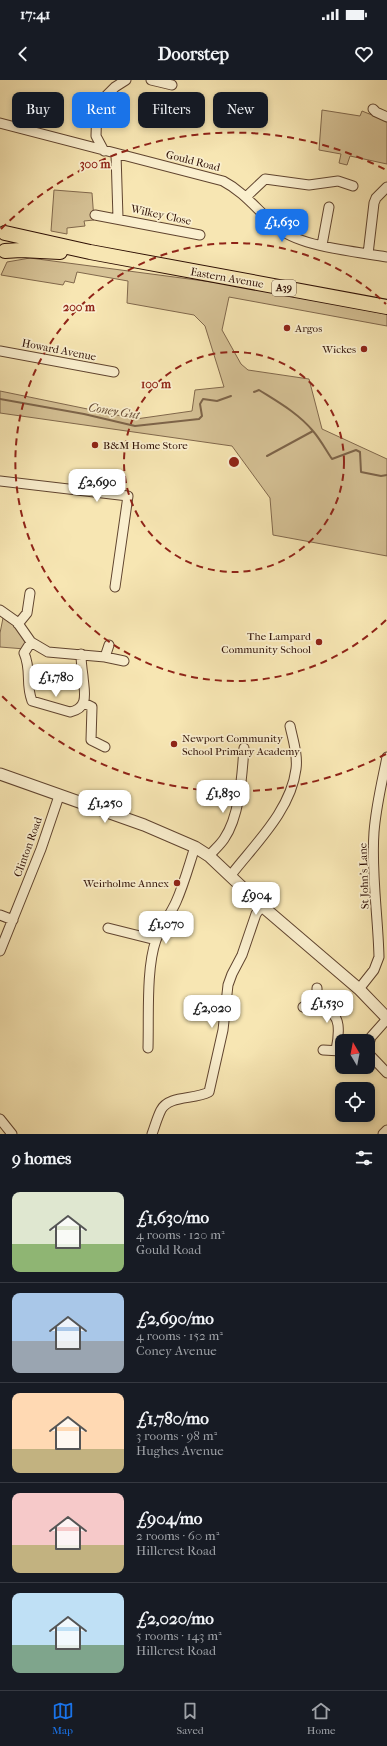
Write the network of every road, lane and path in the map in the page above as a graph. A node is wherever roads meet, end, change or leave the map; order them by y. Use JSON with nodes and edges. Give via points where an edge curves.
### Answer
{"nodes":[{"id":1,"x":126,"y":80,"type":"edge"},
{"id":2,"x":151,"y":80,"type":"edge"},
{"id":3,"x":172,"y":85,"type":"dead end"},
{"id":4,"x":373,"y":109,"type":"dead end"},
{"id":5,"x":387,"y":117,"type":"edge"},
{"id":6,"x":0,"y":123,"type":"edge"},
{"id":7,"x":96,"y":136,"type":"junction"},
{"id":8,"x":86,"y":146,"type":"junction"},
{"id":9,"x":104,"y":151,"type":"junction"},
{"id":10,"x":116,"y":154,"type":"junction"},
{"id":11,"x":353,"y":186,"type":"dead end"},
{"id":12,"x":387,"y":187,"type":"edge"},
{"id":13,"x":246,"y":197,"type":"junction"},
{"id":14,"x":329,"y":207,"type":"dead end"},
{"id":15,"x":95,"y":215,"type":"dead end"},
{"id":16,"x":118,"y":218,"type":"junction"},
{"id":17,"x":2,"y":232,"type":"edge"},
{"id":18,"x":200,"y":235,"type":"dead end"},
{"id":19,"x":322,"y":245,"type":"junction"},
{"id":20,"x":90,"y":252,"type":"junction"},
{"id":21,"x":3,"y":253,"type":"edge"},
{"id":22,"x":368,"y":254,"type":"junction"},
{"id":23,"x":387,"y":257,"type":"edge"},
{"id":24,"x":387,"y":306,"type":"edge"},
{"id":25,"x":0,"y":351,"type":"edge"},
{"id":26,"x":114,"y":372,"type":"dead end"},
{"id":27,"x":0,"y":481,"type":"edge"},
{"id":28,"x":115,"y":587,"type":"dead end"},
{"id":29,"x":30,"y":593,"type":"dead end"},
{"id":30,"x":0,"y":610,"type":"edge"},
{"id":31,"x":18,"y":624,"type":"junction"},
{"id":32,"x":31,"y":642,"type":"junction"},
{"id":33,"x":109,"y":645,"type":"dead end"},
{"id":34,"x":81,"y":654,"type":"junction"},
{"id":35,"x":105,"y":657,"type":"junction"},
{"id":36,"x":124,"y":661,"type":"dead end"},
{"id":37,"x":84,"y":703,"type":"junction"},
{"id":38,"x":290,"y":726,"type":"dead end"},
{"id":39,"x":105,"y":747,"type":"dead end"},
{"id":40,"x":244,"y":748,"type":"dead end"},
{"id":41,"x":387,"y":757,"type":"edge"},
{"id":42,"x":0,"y":774,"type":"edge"},
{"id":43,"x":385,"y":775,"type":"edge"},
{"id":44,"x":59,"y":796,"type":"junction"},
{"id":45,"x":194,"y":847,"type":"junction"},
{"id":46,"x":209,"y":856,"type":"junction"},
{"id":47,"x":231,"y":875,"type":"junction"},
{"id":48,"x":262,"y":906,"type":"junction"},
{"id":49,"x":0,"y":915,"type":"edge"},
{"id":50,"x":13,"y":920,"type":"junction"},
{"id":51,"x":108,"y":928,"type":"dead end"},
{"id":52,"x":156,"y":940,"type":"junction"},
{"id":53,"x":0,"y":951,"type":"edge"},
{"id":54,"x":318,"y":988,"type":"dead end"},
{"id":55,"x":359,"y":989,"type":"junction"},
{"id":56,"x":317,"y":1002,"type":"junction"},
{"id":57,"x":303,"y":1007,"type":"dead end"},
{"id":58,"x":387,"y":1019,"type":"edge"},
{"id":59,"x":339,"y":1034,"type":"edge"},
{"id":60,"x":374,"y":1034,"type":"edge"},
{"id":61,"x":148,"y":1048,"type":"dead end"},
{"id":62,"x":323,"y":1050,"type":"dead end"},
{"id":63,"x":335,"y":1050,"type":"edge"},
{"id":64,"x":375,"y":1062,"type":"edge"},
{"id":65,"x":387,"y":1073,"type":"edge"},
{"id":66,"x":1,"y":1120,"type":"edge"},
{"id":67,"x":387,"y":1130,"type":"edge"},
{"id":68,"x":12,"y":1134,"type":"edge"},
{"id":69,"x":152,"y":1134,"type":"edge"},
{"id":70,"x":383,"y":1134,"type":"edge"}],
"edges":[{"from":1,"to":7,"type":"street","via":[[97,105]]},
{"from":2,"to":3,"type":"street"},
{"from":4,"to":5,"type":"street"},
{"from":6,"to":8,"type":"street","name":"Gould Road"},
{"from":7,"to":8,"type":"street"},
{"from":7,"to":9,"type":"street"},
{"from":8,"to":9,"type":"street","name":"Gould Road"},
{"from":9,"to":10,"type":"street","name":"Gould Road"},
{"from":10,"to":13,"type":"street","name":"Gould Road","via":[[223,181]]},
{"from":10,"to":16,"type":"street","name":"Wilkey Close"},
{"from":11,"to":13,"type":"street","via":[[338,181],[309,185],[265,179]]},
{"from":12,"to":22,"type":"street","via":[[374,203],[376,227]]},
{"from":13,"to":19,"type":"street","name":"Gould Road","via":[[282,232]]},
{"from":14,"to":19,"type":"street"},
{"from":15,"to":16,"type":"street","name":"Wilkey Close"},
{"from":16,"to":18,"type":"street","name":"Wilkey Close"},
{"from":17,"to":20,"type":"main road","name":"Eastern Avenue","number":"A39"},
{"from":17,"to":21,"type":"main road","via":[[8,242]]},
{"from":19,"to":22,"type":"street","name":"Gould Road"},
{"from":20,"to":21,"type":"main road","name":"Eastern Avenue","number":"A39","via":[[21,250]]},
{"from":20,"to":24,"type":"main road","name":"Eastern Avenue","number":"A39"},
{"from":22,"to":23,"type":"street","name":"Gould Road"},
{"from":25,"to":26,"type":"street","name":"Howard Avenue"},
{"from":27,"to":28,"type":"street","via":[[128,496]]},
{"from":29,"to":31,"type":"street","via":[[27,613]]},
{"from":30,"to":31,"type":"street"},
{"from":31,"to":32,"type":"street"},
{"from":32,"to":34,"type":"street","via":[[48,652]]},
{"from":32,"to":37,"type":"street","via":[[24,653],[29,672],[27,689],[32,701],[70,712],[81,708]]},
{"from":33,"to":35,"type":"street"},
{"from":34,"to":35,"type":"street"},
{"from":34,"to":37,"type":"street","via":[[86,692]]},
{"from":35,"to":36,"type":"street"},
{"from":37,"to":39,"type":"street","via":[[92,707],[91,740]]},
{"from":38,"to":47,"type":"street","via":[[295,746],[294,783],[280,812]]},
{"from":40,"to":46,"type":"street","via":[[242,774],[231,825],[224,840]]},
{"from":41,"to":43,"type":"street","name":"St John's Lane"},
{"from":42,"to":44,"type":"street"},
{"from":43,"to":55,"type":"street","name":"St John's Lane","via":[[377,809],[374,861],[379,956],[374,970]]},
{"from":44,"to":45,"type":"street","via":[[124,818]]},
{"from":44,"to":50,"type":"street","name":"Clinton Road"},
{"from":45,"to":46,"type":"street"},
{"from":45,"to":52,"type":"street","via":[[176,902]]},
{"from":46,"to":47,"type":"street"},
{"from":47,"to":48,"type":"street"},
{"from":48,"to":55,"type":"street"},
{"from":48,"to":69,"type":"street","via":[[256,914],[242,955],[228,985],[223,1030],[209,1092],[201,1096],[174,1099],[167,1103],[161,1110]]},
{"from":49,"to":50,"type":"street"},
{"from":50,"to":53,"type":"street","name":"Clinton Road"},
{"from":51,"to":52,"type":"street"},
{"from":52,"to":61,"type":"street","via":[[151,968]]},
{"from":54,"to":56,"type":"street"},
{"from":55,"to":58,"type":"street"},
{"from":56,"to":57,"type":"street","via":[[311,1002]]},
{"from":56,"to":59,"type":"street","via":[[331,1012],[338,1023]]},
{"from":58,"to":60,"type":"street"},
{"from":62,"to":63,"type":"street"},
{"from":64,"to":65,"type":"street"},
{"from":66,"to":68,"type":"street"},
{"from":67,"to":70,"type":"street"}]}
